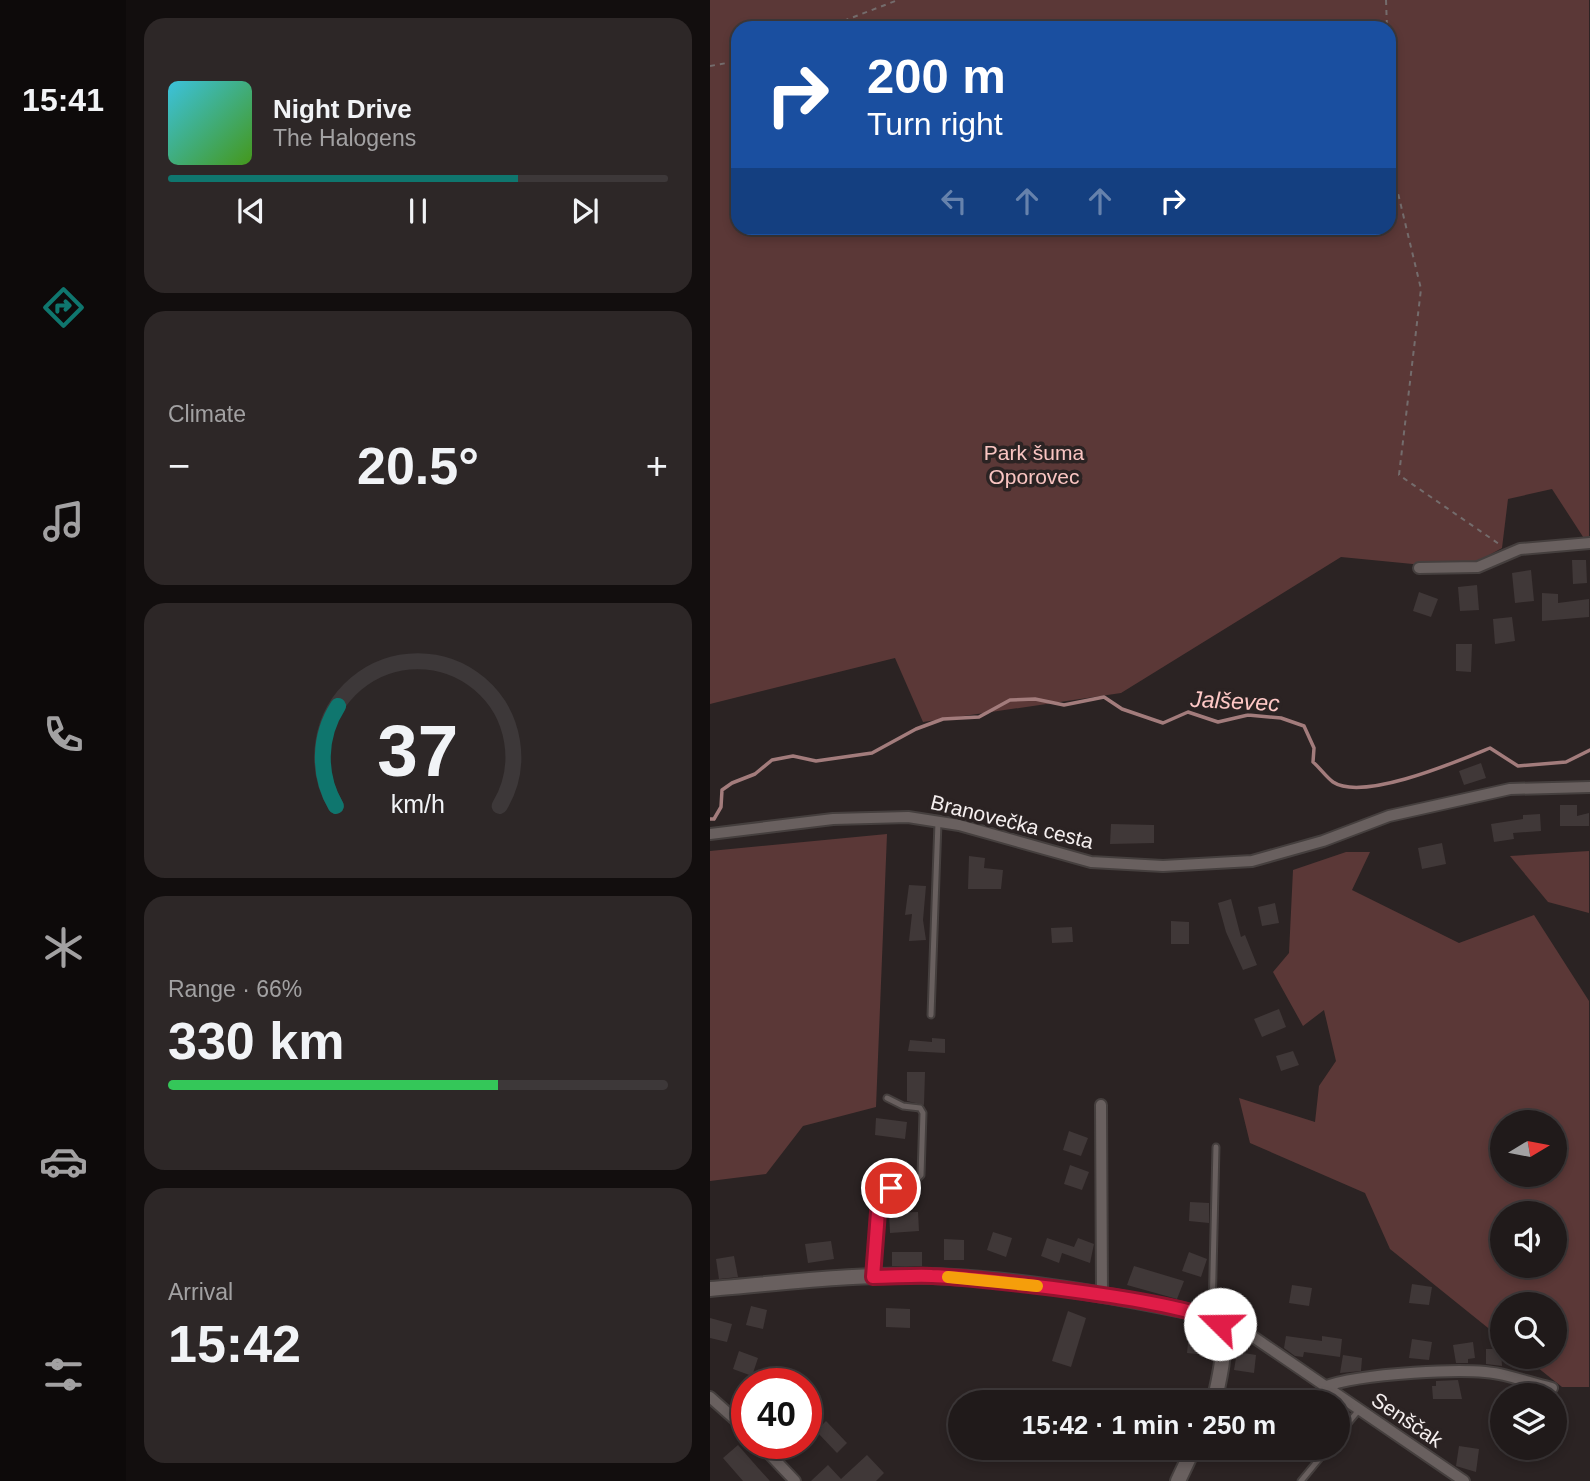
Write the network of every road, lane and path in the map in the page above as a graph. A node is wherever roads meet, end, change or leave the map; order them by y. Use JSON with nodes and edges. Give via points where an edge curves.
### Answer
{"nodes":[{"id":1,"x":898,"y":0,"type":"edge"},
{"id":2,"x":1386,"y":0,"type":"edge"},
{"id":3,"x":842,"y":21,"type":"edge"},
{"id":4,"x":1387,"y":21,"type":"edge"},
{"id":5,"x":731,"y":62,"type":"edge"},
{"id":6,"x":710,"y":66,"type":"edge"},
{"id":7,"x":1396,"y":185,"type":"edge"},
{"id":8,"x":1590,"y":543,"type":"edge"},
{"id":9,"x":1510,"y":552,"type":"junction"},
{"id":10,"x":1419,"y":568,"type":"dead end"},
{"id":11,"x":1590,"y":787,"type":"edge"},
{"id":12,"x":938,"y":822,"type":"junction"},
{"id":13,"x":710,"y":834,"type":"edge"},
{"id":14,"x":931,"y":1015,"type":"dead end"},
{"id":15,"x":887,"y":1098,"type":"dead end"},
{"id":16,"x":1101,"y":1105,"type":"dead end"},
{"id":17,"x":1216,"y":1147,"type":"dead end"},
{"id":18,"x":873,"y":1277,"type":"junction"},
{"id":19,"x":710,"y":1289,"type":"edge"},
{"id":20,"x":1102,"y":1295,"type":"junction"},
{"id":21,"x":1217,"y":1323,"type":"junction"},
{"id":22,"x":1534,"y":1383,"type":"edge"},
{"id":23,"x":1324,"y":1387,"type":"junction"},
{"id":24,"x":1216,"y":1390,"type":"edge"},
{"id":25,"x":710,"y":1397,"type":"edge"},
{"id":26,"x":1358,"y":1411,"type":"junction"},
{"id":27,"x":731,"y":1416,"type":"edge"},
{"id":28,"x":1350,"y":1421,"type":"edge"},
{"id":29,"x":774,"y":1459,"type":"edge"},
{"id":30,"x":1188,"y":1460,"type":"edge"},
{"id":31,"x":1318,"y":1460,"type":"edge"},
{"id":32,"x":795,"y":1481,"type":"edge"},
{"id":33,"x":1178,"y":1481,"type":"edge"},
{"id":34,"x":1301,"y":1481,"type":"edge"},
{"id":35,"x":1464,"y":1481,"type":"edge"}],
"edges":[{"from":1,"to":3,"type":"path"},
{"from":2,"to":4,"type":"path"},
{"from":5,"to":6,"type":"path"},
{"from":7,"to":9,"type":"path","via":[[1421,289],[1399,475]]},
{"from":8,"to":9,"type":"street"},
{"from":9,"to":10,"type":"street","via":[[1478,567]]},
{"from":11,"to":12,"type":"street","name":"Branovečka cesta","via":[[1510,789],[1389,816],[1252,861],[1163,866],[1091,862]]},
{"from":12,"to":13,"type":"street","name":"Branovečka cesta","via":[[908,817],[833,819]]},
{"from":12,"to":14,"type":"lane"},
{"from":15,"to":18,"type":"lane","via":[[924,1113],[921,1175],[914,1182],[882,1192]]},
{"from":16,"to":20,"type":"street"},
{"from":17,"to":21,"type":"lane"},
{"from":18,"to":19,"type":"street"},
{"from":18,"to":20,"type":"street","via":[[933,1276]]},
{"from":20,"to":21,"type":"street"},
{"from":21,"to":23,"type":"street","name":"Senščak","via":[[1249,1334]]},
{"from":21,"to":24,"type":"street","via":[[1222,1352]]},
{"from":22,"to":23,"type":"street","via":[[1503,1374],[1409,1373]]},
{"from":23,"to":26,"type":"street","name":"Senščak"},
{"from":25,"to":27,"type":"street"},
{"from":26,"to":28,"type":"lane"},
{"from":26,"to":35,"type":"street","name":"Senščak"},
{"from":29,"to":32,"type":"street"},
{"from":30,"to":33,"type":"street"},
{"from":31,"to":34,"type":"lane"}]}
